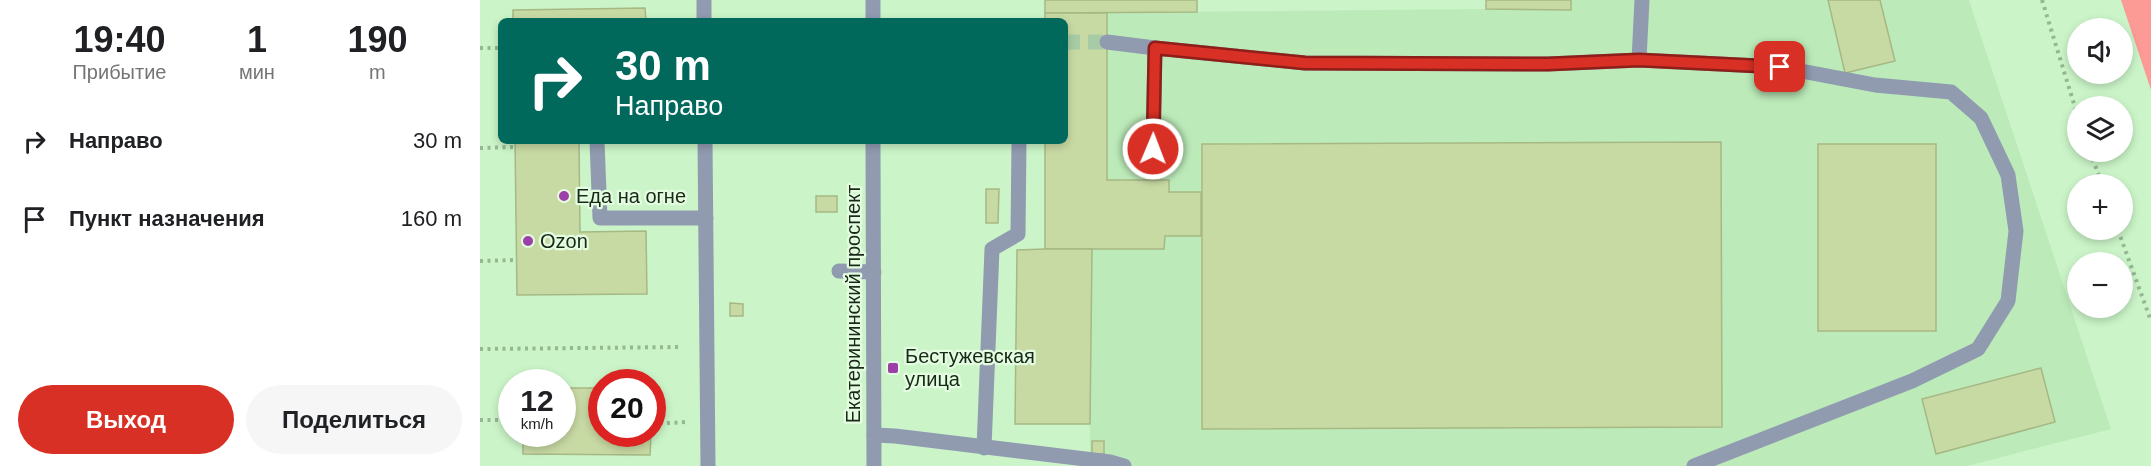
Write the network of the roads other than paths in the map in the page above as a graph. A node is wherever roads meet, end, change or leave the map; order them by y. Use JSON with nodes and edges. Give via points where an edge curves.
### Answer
{"nodes":[{"id":1,"x":704,"y":0,"type":"edge"},
{"id":2,"x":873,"y":0,"type":"edge"},
{"id":3,"x":1642,"y":0,"type":"edge"},
{"id":4,"x":704,"y":18,"type":"edge"},
{"id":5,"x":873,"y":18,"type":"edge"},
{"id":6,"x":1107,"y":42,"type":"tunnel mouth"},
{"id":7,"x":1155,"y":48,"type":"junction"},
{"id":8,"x":1639,"y":60,"type":"junction"},
{"id":9,"x":597,"y":144,"type":"edge"},
{"id":10,"x":705,"y":144,"type":"edge"},
{"id":11,"x":873,"y":144,"type":"edge"},
{"id":12,"x":1019,"y":144,"type":"edge"},
{"id":13,"x":1153,"y":149,"type":"dead end"},
{"id":14,"x":706,"y":218,"type":"junction"},
{"id":15,"x":839,"y":272,"type":"dead end"},
{"id":16,"x":874,"y":272,"type":"junction"},
{"id":17,"x":874,"y":435,"type":"junction"},
{"id":18,"x":984,"y":448,"type":"junction"},
{"id":19,"x":708,"y":466,"type":"edge"},
{"id":20,"x":874,"y":466,"type":"edge"},
{"id":21,"x":1124,"y":466,"type":"edge"},
{"id":22,"x":1694,"y":466,"type":"edge"}],
"edges":[{"from":1,"to":4,"type":"street"},
{"from":2,"to":5,"type":"street"},
{"from":3,"to":8,"type":"street"},
{"from":6,"to":7,"type":"street"},
{"from":7,"to":8,"type":"street","via":[[1305,63],[1548,64]]},
{"from":7,"to":13,"type":"street"},
{"from":8,"to":22,"type":"street","via":[[1780,67],[1875,85],[1951,92],[1981,118],[2008,175],[2013,208],[2016,231],[2008,301],[1978,349],[1912,381]]},
{"from":9,"to":14,"type":"street","via":[[600,218]]},
{"from":10,"to":14,"type":"street"},
{"from":11,"to":16,"type":"street","name":"Екатерининский проспект"},
{"from":12,"to":18,"type":"street","via":[[1018,234],[992,249]]},
{"from":14,"to":19,"type":"street"},
{"from":15,"to":16,"type":"street"},
{"from":16,"to":17,"type":"street","name":"Екатерининский проспект"},
{"from":17,"to":18,"type":"street"},
{"from":17,"to":20,"type":"street","name":"Екатерининский проспект"},
{"from":18,"to":21,"type":"street"}]}
